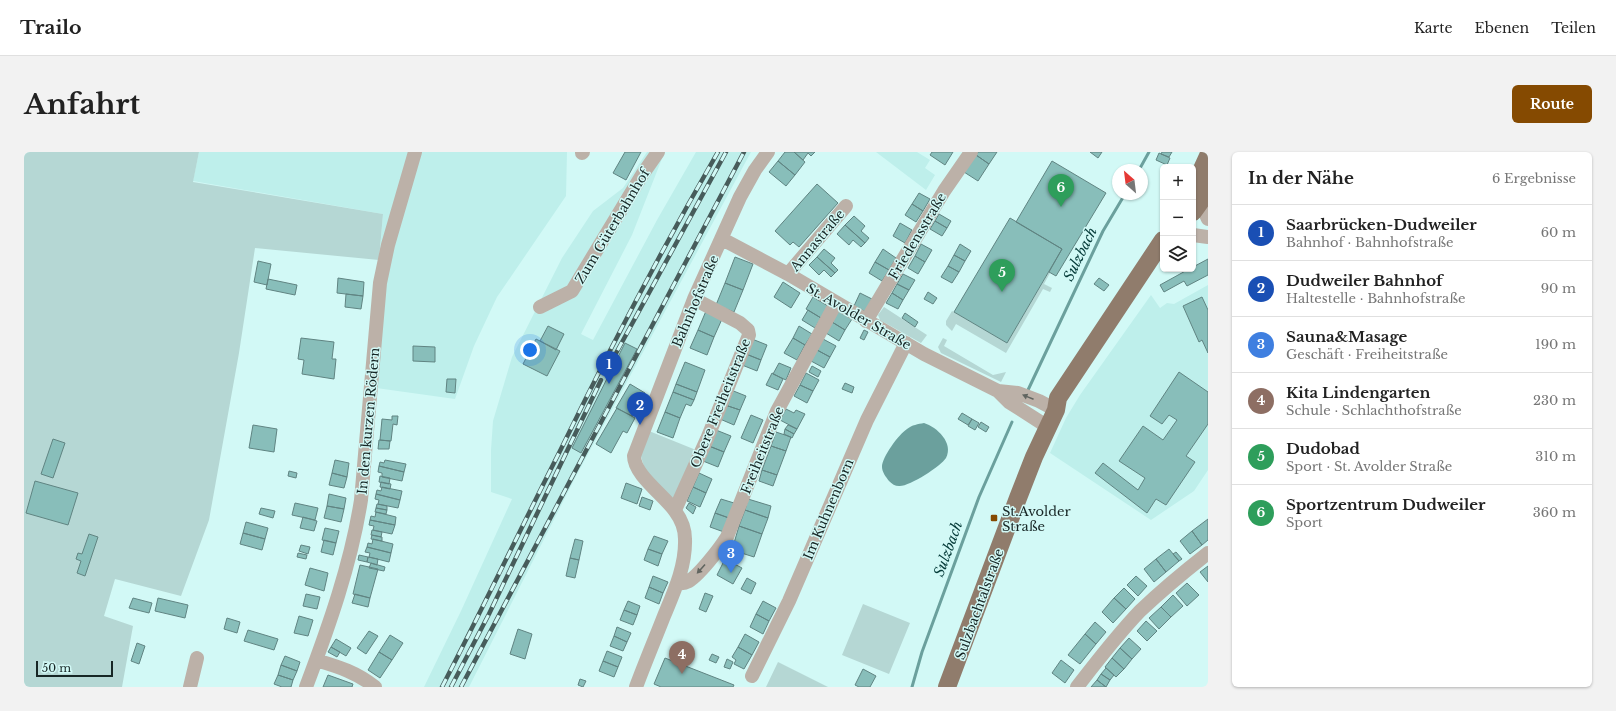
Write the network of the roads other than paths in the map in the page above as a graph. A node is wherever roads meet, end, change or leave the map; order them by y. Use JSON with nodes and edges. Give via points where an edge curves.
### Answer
{"nodes":[{"id":1,"x":415,"y":152,"type":"edge"},
{"id":2,"x":658,"y":152,"type":"edge"},
{"id":3,"x":768,"y":152,"type":"edge"},
{"id":4,"x":971,"y":152,"type":"edge"},
{"id":5,"x":1208,"y":156,"type":"edge"},
{"id":6,"x":1199,"y":196,"type":"edge"},
{"id":7,"x":846,"y":206,"type":"dead end"},
{"id":8,"x":1196,"y":216,"type":"edge"},
{"id":9,"x":1208,"y":219,"type":"edge"},
{"id":10,"x":722,"y":239,"type":"junction"},
{"id":11,"x":1160,"y":245,"type":"edge"},
{"id":12,"x":1160,"y":262,"type":"edge"},
{"id":13,"x":788,"y":274,"type":"junction"},
{"id":14,"x":694,"y":299,"type":"junction"},
{"id":15,"x":836,"y":303,"type":"junction"},
{"id":16,"x":540,"y":307,"type":"dead end"},
{"id":17,"x":866,"y":321,"type":"junction"},
{"id":18,"x":906,"y":343,"type":"junction"},
{"id":19,"x":998,"y":392,"type":"junction"},
{"id":20,"x":1061,"y":406,"type":"junction"},
{"id":21,"x":1048,"y":426,"type":"junction"},
{"id":22,"x":675,"y":510,"type":"junction"},
{"id":23,"x":1208,"y":553,"type":"edge"},
{"id":24,"x":677,"y":583,"type":"junction"},
{"id":25,"x":196,"y":658,"type":"dead end"},
{"id":26,"x":316,"y":660,"type":"junction"},
{"id":27,"x":752,"y":676,"type":"dead end"},
{"id":28,"x":190,"y":687,"type":"edge"},
{"id":29,"x":306,"y":687,"type":"edge"},
{"id":30,"x":375,"y":687,"type":"edge"},
{"id":31,"x":636,"y":687,"type":"edge"},
{"id":32,"x":947,"y":687,"type":"edge"},
{"id":33,"x":1077,"y":687,"type":"edge"}],
"edges":[{"from":1,"to":26,"type":"street","name":"In den kurzen Rödern","via":[[388,245],[380,283],[361,500],[356,529],[341,586]]},
{"from":2,"to":16,"type":"street","name":"Zum Güterbahnhof","via":[[572,291]]},
{"from":3,"to":10,"type":"street","name":"Bahnhofstraße","via":[[740,196]]},
{"from":4,"to":17,"type":"street","name":"Friedensstraße","via":[[944,191]]},
{"from":5,"to":6,"type":"main road"},
{"from":6,"to":9,"type":"street"},
{"from":7,"to":13,"type":"street","name":"Annastraße"},
{"from":8,"to":9,"type":"street"},
{"from":10,"to":13,"type":"street","name":"St. Avolder Straße"},
{"from":10,"to":14,"type":"street","name":"Bahnhofstraße"},
{"from":11,"to":20,"type":"main road","name":"Sulzbachtalstraße","via":[[1058,398]]},
{"from":12,"to":20,"type":"main road","name":"Sulzbachtalstraße"},
{"from":13,"to":15,"type":"street","name":"St. Avolder Straße"},
{"from":14,"to":22,"type":"street","name":"Bahnhofstraße","via":[[634,456],[639,471]]},
{"from":14,"to":22,"type":"street","name":"Obere Freiheitstraße","via":[[740,323],[748,330],[749,335]]},
{"from":15,"to":17,"type":"street","name":"St. Avolder Straße"},
{"from":15,"to":24,"type":"street","name":"Freiheitstraße","one_way":true,"via":[[777,411],[727,537],[692,579],[685,583]]},
{"from":17,"to":18,"type":"street","name":"St. Avolder Straße"},
{"from":18,"to":19,"type":"street","name":"St. Avolder Straße"},
{"from":18,"to":27,"type":"street","name":"Im Kuhnenborn","via":[[867,420],[789,601]]},
{"from":20,"to":19,"type":"street","name":"St. Avolder Straße","one_way":true,"via":[[1018,393]]},
{"from":19,"to":21,"type":"street","name":"St. Avolder Straße"},
{"from":20,"to":21,"type":"main road","name":"Sulzbachtalstraße"},
{"from":21,"to":32,"type":"main road","name":"Sulzbachtalstraße"},
{"from":22,"to":24,"type":"street","via":[[682,522],[686,538]]},
{"from":23,"to":33,"type":"street","via":[[1140,612]]},
{"from":24,"to":31,"type":"street"},
{"from":25,"to":28,"type":"street"},
{"from":26,"to":29,"type":"street","name":"In den kurzen Rödern"},
{"from":26,"to":30,"type":"street","via":[[351,671]]}]}
